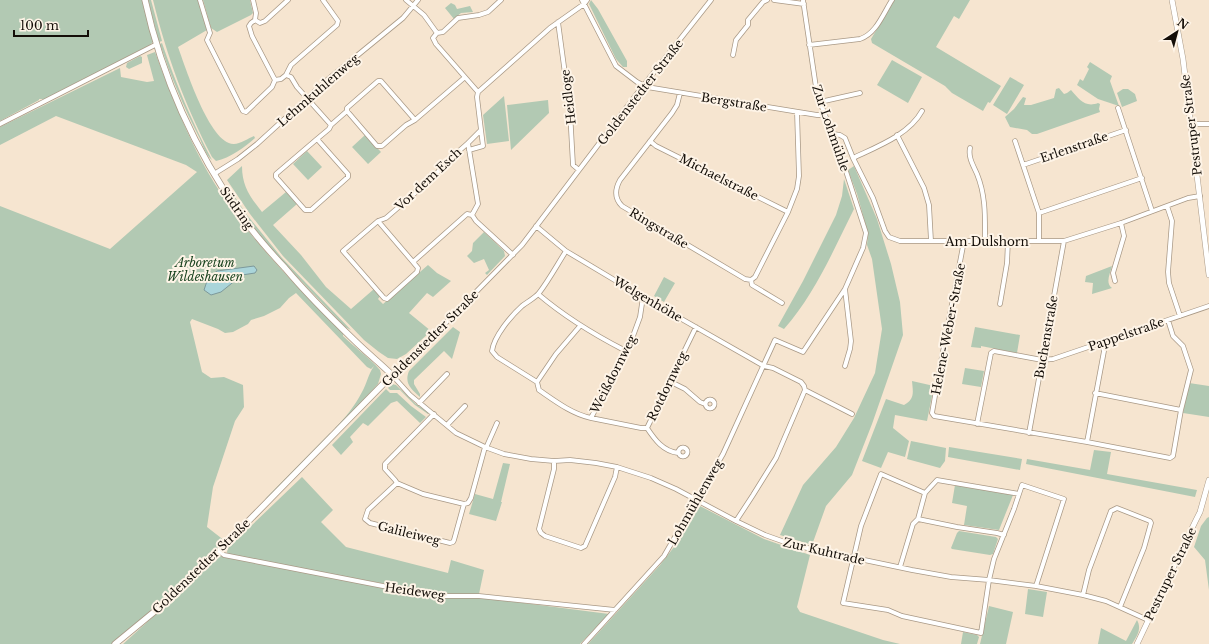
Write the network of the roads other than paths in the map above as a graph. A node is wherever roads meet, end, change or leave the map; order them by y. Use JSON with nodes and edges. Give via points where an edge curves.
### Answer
{"nodes":[{"id":1,"x":146,"y":0,"type":"edge"},
{"id":2,"x":200,"y":0,"type":"edge"},
{"id":3,"x":253,"y":0,"type":"edge"},
{"id":4,"x":288,"y":0,"type":"edge"},
{"id":5,"x":323,"y":0,"type":"edge"},
{"id":6,"x":406,"y":0,"type":"edge"},
{"id":7,"x":418,"y":0,"type":"edge"},
{"id":8,"x":501,"y":0,"type":"edge"},
{"id":9,"x":711,"y":0,"type":"edge"},
{"id":10,"x":767,"y":0,"type":"edge"},
{"id":11,"x":774,"y":0,"type":"edge"},
{"id":12,"x":892,"y":0,"type":"edge"},
{"id":13,"x":1172,"y":0,"type":"edge"},
{"id":14,"x":584,"y":1,"type":"edge"},
{"id":15,"x":804,"y":2,"type":"edge"},
{"id":16,"x":413,"y":6,"type":"junction"},
{"id":17,"x":255,"y":20,"type":"junction"},
{"id":18,"x":558,"y":22,"type":"junction"},
{"id":19,"x":437,"y":33,"type":"junction"},
{"id":20,"x":157,"y":44,"type":"junction"},
{"id":21,"x":809,"y":45,"type":"junction"},
{"id":22,"x":733,"y":55,"type":"dead end"},
{"id":23,"x":286,"y":75,"type":"junction"},
{"id":24,"x":464,"y":78,"type":"junction"},
{"id":25,"x":275,"y":80,"type":"junction"},
{"id":26,"x":644,"y":86,"type":"junction"},
{"id":27,"x":478,"y":92,"type":"junction"},
{"id":28,"x":680,"y":93,"type":"junction"},
{"id":29,"x":860,"y":93,"type":"dead end"},
{"id":30,"x":307,"y":98,"type":"junction"},
{"id":31,"x":820,"y":102,"type":"junction"},
{"id":32,"x":1118,"y":108,"type":"dead end"},
{"id":33,"x":347,"y":111,"type":"junction"},
{"id":34,"x":922,"y":111,"type":"dead end"},
{"id":35,"x":797,"y":112,"type":"junction"},
{"id":36,"x":825,"y":115,"type":"junction"},
{"id":37,"x":416,"y":120,"type":"junction"},
{"id":38,"x":0,"y":124,"type":"edge"},
{"id":39,"x":1192,"y":124,"type":"junction"},
{"id":40,"x":1209,"y":124,"type":"edge"},
{"id":41,"x":331,"y":125,"type":"junction"},
{"id":42,"x":481,"y":130,"type":"junction"},
{"id":43,"x":1126,"y":130,"type":"junction"},
{"id":44,"x":833,"y":134,"type":"junction"},
{"id":45,"x":897,"y":135,"type":"junction"},
{"id":46,"x":317,"y":139,"type":"junction"},
{"id":47,"x":650,"y":141,"type":"junction"},
{"id":48,"x":1015,"y":141,"type":"dead end"},
{"id":49,"x":468,"y":143,"type":"junction"},
{"id":50,"x":970,"y":148,"type":"dead end"},
{"id":51,"x":469,"y":150,"type":"junction"},
{"id":52,"x":853,"y":158,"type":"junction"},
{"id":53,"x":1023,"y":165,"type":"junction"},
{"id":54,"x":579,"y":170,"type":"junction"},
{"id":55,"x":214,"y":174,"type":"junction"},
{"id":56,"x":1142,"y":178,"type":"junction"},
{"id":57,"x":1200,"y":196,"type":"junction"},
{"id":58,"x":1167,"y":206,"type":"junction"},
{"id":59,"x":1152,"y":211,"type":"junction"},
{"id":60,"x":788,"y":212,"type":"junction"},
{"id":61,"x":1039,"y":213,"type":"junction"},
{"id":62,"x":472,"y":215,"type":"junction"},
{"id":63,"x":378,"y":221,"type":"junction"},
{"id":64,"x":1120,"y":223,"type":"junction"},
{"id":65,"x":536,"y":226,"type":"junction"},
{"id":66,"x":1039,"y":240,"type":"junction"},
{"id":67,"x":931,"y":241,"type":"junction"},
{"id":68,"x":964,"y":241,"type":"junction"},
{"id":69,"x":985,"y":241,"type":"junction"},
{"id":70,"x":1008,"y":241,"type":"junction"},
{"id":71,"x":1064,"y":241,"type":"junction"},
{"id":72,"x":566,"y":251,"type":"junction"},
{"id":73,"x":513,"y":255,"type":"junction"},
{"id":74,"x":1208,"y":260,"type":"edge"},
{"id":75,"x":412,"y":262,"type":"junction"},
{"id":76,"x":1209,"y":276,"type":"edge"},
{"id":77,"x":751,"y":280,"type":"junction"},
{"id":78,"x":1115,"y":281,"type":"dead end"},
{"id":79,"x":845,"y":289,"type":"junction"},
{"id":80,"x":538,"y":294,"type":"junction"},
{"id":81,"x":643,"y":297,"type":"junction"},
{"id":82,"x":782,"y":303,"type":"dead end"},
{"id":83,"x":1000,"y":304,"type":"dead end"},
{"id":84,"x":1209,"y":306,"type":"edge"},
{"id":85,"x":1180,"y":316,"type":"junction"},
{"id":86,"x":1168,"y":320,"type":"junction"},
{"id":87,"x":580,"y":326,"type":"junction"},
{"id":88,"x":696,"y":327,"type":"junction"},
{"id":89,"x":775,"y":340,"type":"joint"},
{"id":90,"x":1101,"y":342,"type":"junction"},
{"id":91,"x":624,"y":350,"type":"junction"},
{"id":92,"x":1042,"y":360,"type":"junction"},
{"id":93,"x":764,"y":366,"type":"junction"},
{"id":94,"x":845,"y":366,"type":"dead end"},
{"id":95,"x":447,"y":374,"type":"dead end"},
{"id":96,"x":392,"y":375,"type":"junction"},
{"id":97,"x":669,"y":381,"type":"junction"},
{"id":98,"x":537,"y":382,"type":"junction"},
{"id":99,"x":805,"y":390,"type":"junction"},
{"id":100,"x":1095,"y":393,"type":"junction"},
{"id":101,"x":419,"y":403,"type":"junction"},
{"id":102,"x":705,"y":404,"type":"dead end"},
{"id":103,"x":465,"y":406,"type":"dead end"},
{"id":104,"x":1181,"y":410,"type":"junction"},
{"id":105,"x":434,"y":414,"type":"junction"},
{"id":106,"x":852,"y":414,"type":"dead end"},
{"id":107,"x":591,"y":418,"type":"junction"},
{"id":108,"x":497,"y":423,"type":"dead end"},
{"id":109,"x":978,"y":424,"type":"junction"},
{"id":110,"x":446,"y":425,"type":"junction"},
{"id":111,"x":647,"y":428,"type":"junction"},
{"id":112,"x":1029,"y":433,"type":"junction"},
{"id":113,"x":1087,"y":442,"type":"junction"},
{"id":114,"x":486,"y":448,"type":"junction"},
{"id":115,"x":678,"y":453,"type":"dead end"},
{"id":116,"x":554,"y":461,"type":"junction"},
{"id":117,"x":617,"y":467,"type":"junction"},
{"id":118,"x":1209,"y":480,"type":"edge"},
{"id":119,"x":397,"y":483,"type":"junction"},
{"id":120,"x":925,"y":493,"type":"junction"},
{"id":121,"x":1019,"y":494,"type":"junction"},
{"id":122,"x":696,"y":500,"type":"junction"},
{"id":123,"x":464,"y":504,"type":"junction"},
{"id":124,"x":918,"y":518,"type":"junction"},
{"id":125,"x":736,"y":521,"type":"junction"},
{"id":126,"x":1004,"y":535,"type":"junction"},
{"id":127,"x":219,"y":551,"type":"junction"},
{"id":128,"x":853,"y":558,"type":"junction"},
{"id":129,"x":900,"y":567,"type":"junction"},
{"id":130,"x":989,"y":580,"type":"junction"},
{"id":131,"x":1036,"y":586,"type":"junction"},
{"id":132,"x":1083,"y":595,"type":"junction"},
{"id":133,"x":1120,"y":608,"type":"junction"},
{"id":134,"x":615,"y":610,"type":"junction"},
{"id":135,"x":1148,"y":620,"type":"junction"},
{"id":136,"x":115,"y":644,"type":"edge"},
{"id":137,"x":584,"y":644,"type":"edge"},
{"id":138,"x":1137,"y":644,"type":"edge"}],
"edges":[{"from":1,"to":20,"type":"main road","name":"Südring"},
{"from":2,"to":25,"type":"street","via":[[210,33],[207,40],[243,111],[246,112],[272,87]]},
{"from":3,"to":17,"type":"street"},
{"from":4,"to":17,"type":"street","via":[[265,21]]},
{"from":5,"to":23,"type":"street","via":[[338,21],[337,25],[291,65]]},
{"from":6,"to":16,"type":"street"},
{"from":7,"to":16,"type":"street","name":"Lehmkuhlenweg"},
{"from":8,"to":19,"type":"street","via":[[488,12],[458,18],[443,32]]},
{"from":9,"to":26,"type":"street","name":"Goldenstedter Straße"},
{"from":10,"to":22,"type":"street","via":[[748,20],[748,25],[736,40]]},
{"from":11,"to":15,"type":"street"},
{"from":12,"to":21,"type":"street","via":[[873,32],[866,37]]},
{"from":13,"to":39,"type":"street","name":"Pestruper Straße","via":[[1182,46]]},
{"from":14,"to":18,"type":"street"},
{"from":14,"to":26,"type":"street","via":[[616,66]]},
{"from":15,"to":21,"type":"street","name":"Zur Lohmühle"},
{"from":16,"to":19,"type":"street"},
{"from":16,"to":30,"type":"street","name":"Lehmkuhlenweg","via":[[403,18]]},
{"from":17,"to":25,"type":"street","via":[[249,26],[252,36]]},
{"from":18,"to":27,"type":"street"},
{"from":18,"to":54,"type":"street","name":"Heidloge","via":[[570,111],[573,165]]},
{"from":19,"to":24,"type":"street","via":[[433,38],[436,44]]},
{"from":20,"to":38,"type":"street"},
{"from":20,"to":55,"type":"main road","name":"Südring","via":[[182,113]]},
{"from":21,"to":31,"type":"street","name":"Zur Lohmühle"},
{"from":23,"to":25,"type":"street"},
{"from":23,"to":30,"type":"street"},
{"from":24,"to":27,"type":"street"},
{"from":24,"to":37,"type":"street"},
{"from":26,"to":28,"type":"street","name":"Bergstraße"},
{"from":26,"to":54,"type":"street","name":"Goldenstedter Straße"},
{"from":27,"to":42,"type":"street"},
{"from":28,"to":35,"type":"street","name":"Bergstraße"},
{"from":28,"to":47,"type":"street","name":"Ringstraße","via":[[677,105]]},
{"from":29,"to":31,"type":"street"},
{"from":30,"to":41,"type":"street"},
{"from":30,"to":55,"type":"street","name":"Lehmkuhlenweg","via":[[257,144]]},
{"from":31,"to":36,"type":"street","name":"Zur Lohmühle"},
{"from":32,"to":43,"type":"street"},
{"from":33,"to":37,"type":"street","via":[[378,146],[382,146],[406,125]]},
{"from":33,"to":37,"type":"street","via":[[347,108],[381,81]]},
{"from":33,"to":41,"type":"street"},
{"from":34,"to":45,"type":"street","via":[[915,121]]},
{"from":35,"to":36,"type":"street","name":"Bergstraße"},
{"from":35,"to":60,"type":"street","via":[[799,176]]},
{"from":36,"to":44,"type":"street","name":"Zur Lohmühle"},
{"from":39,"to":40,"type":"street"},
{"from":39,"to":57,"type":"street","name":"Pestruper Straße"},
{"from":41,"to":46,"type":"street"},
{"from":42,"to":49,"type":"street","name":"Vor dem Esch"},
{"from":42,"to":51,"type":"street","via":[[483,146]]},
{"from":43,"to":53,"type":"street","name":"Erlenstraße"},
{"from":43,"to":56,"type":"street"},
{"from":44,"to":52,"type":"street","name":"Am Dulshorn","via":[[840,134],[845,138]]},
{"from":44,"to":79,"type":"street","name":"Zur Lohmühle","via":[[866,233],[863,248]]},
{"from":45,"to":52,"type":"street"},
{"from":45,"to":67,"type":"street","via":[[924,188],[931,218]]},
{"from":46,"to":46,"type":"street","via":[[348,177],[308,211],[276,174]]},
{"from":47,"to":60,"type":"street","name":"Michaelstraße"},
{"from":47,"to":77,"type":"street","name":"Ringstraße","via":[[617,185],[618,201],[622,206],[745,279]]},
{"from":48,"to":53,"type":"street"},
{"from":49,"to":51,"type":"street"},
{"from":49,"to":63,"type":"street","name":"Vor dem Esch","via":[[430,180],[386,218]]},
{"from":50,"to":69,"type":"street","via":[[969,154],[984,198]]},
{"from":51,"to":62,"type":"street","via":[[478,204]]},
{"from":52,"to":67,"type":"street","name":"Am Dulshorn","via":[[890,237],[900,241]]},
{"from":53,"to":61,"type":"street"},
{"from":54,"to":65,"type":"street","name":"Goldenstedter Straße"},
{"from":55,"to":96,"type":"main road","name":"Südring","via":[[243,218],[285,269]]},
{"from":56,"to":59,"type":"street"},
{"from":56,"to":61,"type":"street"},
{"from":57,"to":58,"type":"street","name":"Am Dulshorn"},
{"from":57,"to":74,"type":"street","name":"Pestruper Straße"},
{"from":58,"to":59,"type":"street","name":"Am Dulshorn"},
{"from":58,"to":85,"type":"street","via":[[1172,221],[1169,283]]},
{"from":59,"to":64,"type":"street","name":"Am Dulshorn"},
{"from":60,"to":77,"type":"street"},
{"from":61,"to":66,"type":"street"},
{"from":62,"to":73,"type":"street"},
{"from":62,"to":75,"type":"street","via":[[467,214]]},
{"from":63,"to":75,"type":"street"},
{"from":63,"to":75,"type":"street","name":"Vor dem Esch","via":[[343,251],[386,299],[417,272],[418,268]]},
{"from":64,"to":71,"type":"street","name":"Am Dulshorn"},
{"from":64,"to":78,"type":"street","via":[[1124,236],[1113,273]]},
{"from":65,"to":72,"type":"street","name":"Welgenhöhe"},
{"from":65,"to":73,"type":"street","name":"Goldenstedter Straße"},
{"from":66,"to":70,"type":"street","name":"Am Dulshorn"},
{"from":66,"to":71,"type":"street","name":"Am Dulshorn"},
{"from":67,"to":68,"type":"street","name":"Am Dulshorn"},
{"from":68,"to":69,"type":"street","name":"Am Dulshorn"},
{"from":68,"to":109,"type":"street","name":"Helene-Weber-Straße","via":[[932,413],[934,416]]},
{"from":69,"to":70,"type":"street","name":"Am Dulshorn"},
{"from":70,"to":83,"type":"street"},
{"from":71,"to":92,"type":"street","name":"Buchenstraße"},
{"from":72,"to":80,"type":"street"},
{"from":72,"to":81,"type":"street","name":"Welgenhöhe"},
{"from":73,"to":96,"type":"street","name":"Goldenstedter Straße"},
{"from":74,"to":76,"type":"street","name":"Pestruper Straße"},
{"from":77,"to":82,"type":"street","name":"Ringstraße","via":[[752,285]]},
{"from":79,"to":89,"type":"street","name":"Zur Lohmühle","via":[[803,352]]},
{"from":79,"to":94,"type":"street","via":[[851,341]]},
{"from":80,"to":87,"type":"street"},
{"from":80,"to":98,"type":"street","via":[[522,306],[492,345],[492,351],[497,357]]},
{"from":81,"to":88,"type":"street","name":"Welgenhöhe"},
{"from":81,"to":91,"type":"street","name":"Weißdornweg","via":[[640,317]]},
{"from":84,"to":85,"type":"street","name":"Pappelstraße"},
{"from":85,"to":86,"type":"street","name":"Pappelstraße"},
{"from":86,"to":90,"type":"street","name":"Pappelstraße"},
{"from":86,"to":104,"type":"street","via":[[1173,336],[1183,346],[1191,370]]},
{"from":87,"to":91,"type":"street"},
{"from":87,"to":98,"type":"street"},
{"from":88,"to":93,"type":"street","name":"Welgenhöhe"},
{"from":88,"to":97,"type":"street","name":"Rotdornweg"},
{"from":89,"to":93,"type":"street","name":"Lohmühlenweg"},
{"from":90,"to":92,"type":"street","name":"Pappelstraße"},
{"from":90,"to":100,"type":"street","via":[[1104,351]]},
{"from":91,"to":107,"type":"street","name":"Weißdornweg"},
{"from":92,"to":109,"type":"street","via":[[994,351],[990,353]]},
{"from":92,"to":112,"type":"street","name":"Buchenstraße"},
{"from":93,"to":99,"type":"street","name":"Welgenhöhe","via":[[801,382]]},
{"from":93,"to":122,"type":"street","name":"Lohmühlenweg","via":[[723,454]]},
{"from":95,"to":101,"type":"street"},
{"from":96,"to":101,"type":"street","name":"Zur Kuhtrade"},
{"from":96,"to":127,"type":"main road","name":"Goldenstedter Straße"},
{"from":97,"to":102,"type":"street"},
{"from":97,"to":111,"type":"street","name":"Rotdornweg"},
{"from":98,"to":107,"type":"street","via":[[539,390],[570,410]]},
{"from":99,"to":106,"type":"street","name":"Welgenhöhe"},
{"from":99,"to":125,"type":"street","via":[[776,458]]},
{"from":100,"to":104,"type":"street"},
{"from":100,"to":113,"type":"street"},
{"from":101,"to":105,"type":"street","name":"Zur Kuhtrade"},
{"from":103,"to":110,"type":"street"},
{"from":104,"to":113,"type":"street","via":[[1173,456],[1170,458]]},
{"from":105,"to":110,"type":"street","name":"Zur Kuhtrade"},
{"from":105,"to":119,"type":"street","via":[[385,464],[385,469]]},
{"from":107,"to":111,"type":"street","name":"Weißdornweg"},
{"from":108,"to":114,"type":"street"},
{"from":109,"to":112,"type":"street"},
{"from":110,"to":114,"type":"street","name":"Zur Kuhtrade","via":[[459,435]]},
{"from":111,"to":115,"type":"street","name":"Rotdornweg","via":[[656,442]]},
{"from":112,"to":113,"type":"street"},
{"from":114,"to":116,"type":"street","name":"Zur Kuhtrade","via":[[504,454]]},
{"from":114,"to":123,"type":"street","via":[[471,498]]},
{"from":116,"to":117,"type":"street","name":"Zur Kuhtrade","via":[[570,460]]},
{"from":116,"to":117,"type":"street","via":[[539,529],[545,536],[581,548],[585,546]]},
{"from":117,"to":122,"type":"street","name":"Zur Kuhtrade","via":[[651,478]]},
{"from":118,"to":135,"type":"street","name":"Pestruper Straße","via":[[1200,512]]},
{"from":119,"to":123,"type":"street","via":[[423,494]]},
{"from":119,"to":123,"type":"street","name":"Galileiweg","via":[[368,510],[365,518],[370,523],[450,542],[454,540]]},
{"from":120,"to":121,"type":"street","via":[[937,480]]},
{"from":120,"to":124,"type":"street"},
{"from":120,"to":128,"type":"street","via":[[881,474],[861,526]]},
{"from":121,"to":126,"type":"street"},
{"from":121,"to":131,"type":"street","via":[[1022,485],[1064,500]]},
{"from":122,"to":125,"type":"street","name":"Zur Kuhtrade"},
{"from":122,"to":134,"type":"street","name":"Lohmühlenweg","via":[[664,556]]},
{"from":124,"to":126,"type":"street"},
{"from":124,"to":129,"type":"street","via":[[913,524]]},
{"from":125,"to":128,"type":"street","name":"Zur Kuhtrade","via":[[780,541]]},
{"from":126,"to":130,"type":"street"},
{"from":127,"to":134,"type":"street","name":"Heideweg","via":[[224,555],[445,596],[479,596]]},
{"from":127,"to":136,"type":"main road","name":"Goldenstedter Straße","via":[[160,607]]},
{"from":128,"to":129,"type":"street","name":"Zur Kuhtrade"},
{"from":128,"to":130,"type":"street","via":[[843,603],[888,610],[902,616],[981,633]]},
{"from":129,"to":130,"type":"street","name":"Zur Kuhtrade","via":[[951,577]]},
{"from":130,"to":131,"type":"street","name":"Zur Kuhtrade"},
{"from":131,"to":132,"type":"street","name":"Zur Kuhtrade"},
{"from":132,"to":133,"type":"street","name":"Zur Kuhtrade"},
{"from":132,"to":133,"type":"street","via":[[1089,570],[1111,511],[1117,508],[1151,523]]},
{"from":133,"to":135,"type":"street","name":"Zur Kuhtrade"},
{"from":134,"to":137,"type":"street","name":"Lohmühlenweg"},
{"from":135,"to":138,"type":"street","name":"Pestruper Straße"}]}
